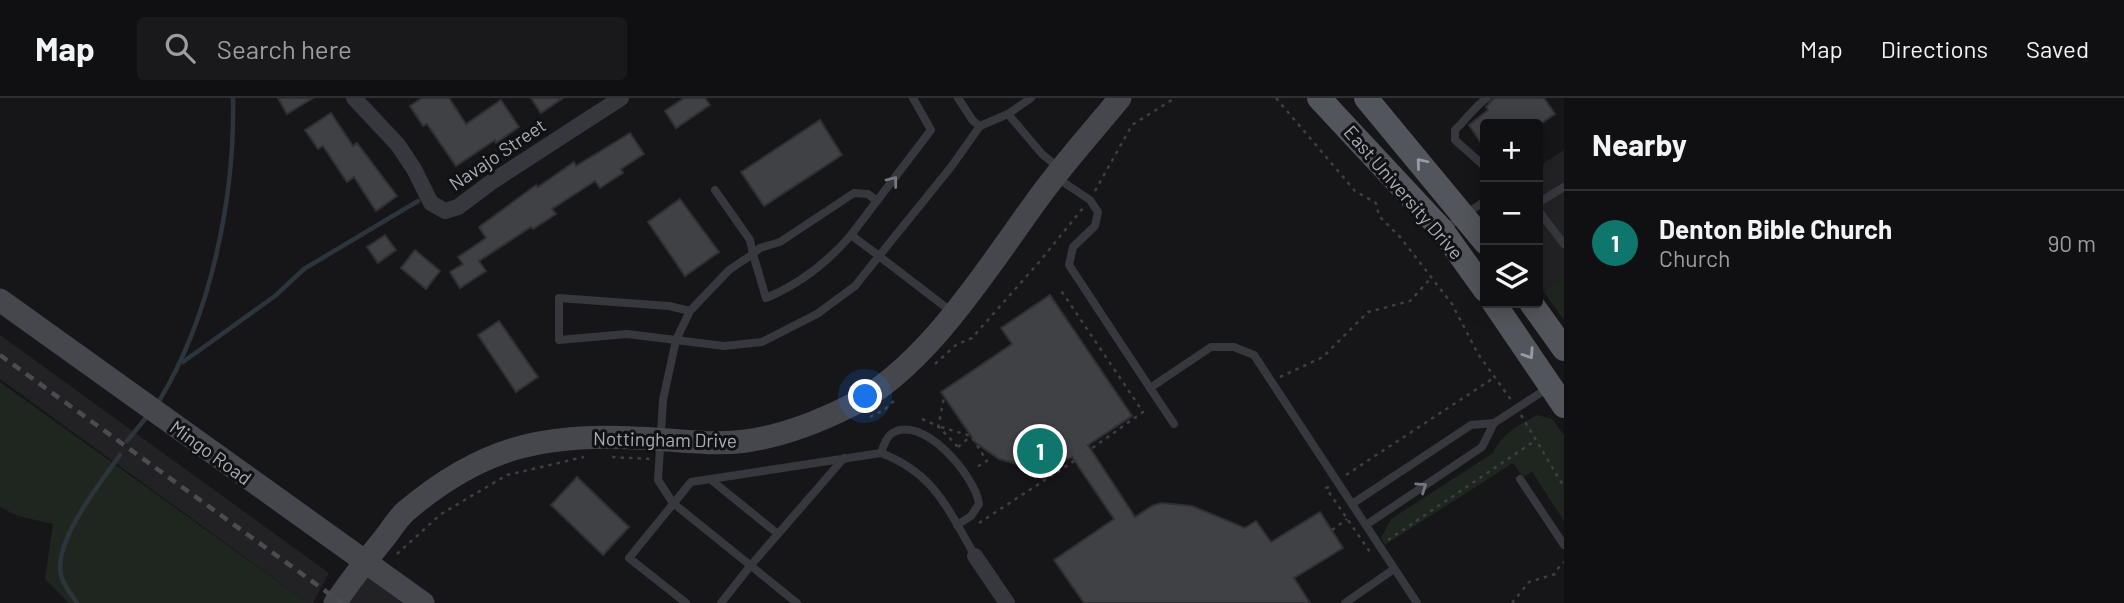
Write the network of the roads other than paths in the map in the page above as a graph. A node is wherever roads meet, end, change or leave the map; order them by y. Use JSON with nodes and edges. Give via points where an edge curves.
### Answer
{"nodes":[{"id":1,"x":354,"y":98,"type":"edge"},
{"id":2,"x":913,"y":98,"type":"edge"},
{"id":3,"x":958,"y":98,"type":"edge"},
{"id":4,"x":1031,"y":98,"type":"edge"},
{"id":5,"x":1120,"y":98,"type":"edge"},
{"id":6,"x":1318,"y":98,"type":"edge"},
{"id":7,"x":1366,"y":98,"type":"edge"},
{"id":8,"x":1487,"y":98,"type":"edge"},
{"id":9,"x":611,"y":101,"type":"edge"},
{"id":10,"x":1008,"y":114,"type":"junction"},
{"id":11,"x":980,"y":126,"type":"junction"},
{"id":12,"x":1480,"y":162,"type":"edge"},
{"id":13,"x":1058,"y":173,"type":"junction"},
{"id":14,"x":1564,"y":187,"type":"edge"},
{"id":15,"x":715,"y":190,"type":"dead end"},
{"id":16,"x":1543,"y":200,"type":"edge"},
{"id":17,"x":877,"y":201,"type":"junction"},
{"id":18,"x":1475,"y":208,"type":"edge"},
{"id":19,"x":1543,"y":217,"type":"edge"},
{"id":20,"x":1480,"y":225,"type":"edge"},
{"id":21,"x":1442,"y":230,"type":"junction"},
{"id":22,"x":851,"y":235,"type":"junction"},
{"id":23,"x":1564,"y":244,"type":"edge"},
{"id":24,"x":753,"y":254,"type":"junction"},
{"id":25,"x":878,"y":256,"type":"junction"},
{"id":26,"x":1480,"y":283,"type":"edge"},
{"id":27,"x":0,"y":300,"type":"edge"},
{"id":28,"x":1497,"y":308,"type":"edge"},
{"id":29,"x":1535,"y":308,"type":"edge"},
{"id":30,"x":690,"y":312,"type":"junction"},
{"id":31,"x":953,"y":312,"type":"junction"},
{"id":32,"x":676,"y":340,"type":"junction"},
{"id":33,"x":1564,"y":349,"type":"edge"},
{"id":34,"x":1150,"y":388,"type":"junction"},
{"id":35,"x":1557,"y":396,"type":"edge"},
{"id":36,"x":1494,"y":423,"type":"junction"},
{"id":37,"x":1174,"y":424,"type":"dead end"},
{"id":38,"x":659,"y":449,"type":"junction"},
{"id":39,"x":881,"y":453,"type":"junction"},
{"id":40,"x":844,"y":458,"type":"junction"},
{"id":41,"x":710,"y":479,"type":"junction"},
{"id":42,"x":1520,"y":479,"type":"dead end"},
{"id":43,"x":673,"y":503,"type":"junction"},
{"id":44,"x":1352,"y":504,"type":"junction"},
{"id":45,"x":957,"y":525,"type":"junction"},
{"id":46,"x":1366,"y":525,"type":"junction"},
{"id":47,"x":778,"y":534,"type":"junction"},
{"id":48,"x":1564,"y":545,"type":"edge"},
{"id":49,"x":975,"y":556,"type":"joint"},
{"id":50,"x":365,"y":561,"type":"junction"},
{"id":51,"x":751,"y":565,"type":"junction"},
{"id":52,"x":1394,"y":569,"type":"junction"},
{"id":53,"x":335,"y":603,"type":"edge"},
{"id":54,"x":424,"y":603,"type":"edge"},
{"id":55,"x":686,"y":603,"type":"edge"},
{"id":56,"x":722,"y":603,"type":"edge"},
{"id":57,"x":797,"y":603,"type":"edge"},
{"id":58,"x":1007,"y":603,"type":"edge"},
{"id":59,"x":1345,"y":603,"type":"edge"},
{"id":60,"x":1417,"y":603,"type":"edge"}],
"edges":[{"from":1,"to":9,"type":"street","name":"Navajo Street","via":[[398,145],[432,203],[445,211],[458,207]]},
{"from":17,"to":2,"type":"lane","one_way":true,"via":[[931,130]]},
{"from":3,"to":11,"type":"lane"},
{"from":4,"to":10,"type":"lane"},
{"from":5,"to":13,"type":"street","name":"Nottingham Drive"},
{"from":6,"to":21,"type":"main road","name":"East University Drive"},
{"from":18,"to":7,"type":"main road","name":"East University Drive","one_way":true},
{"from":8,"to":12,"type":"lane","via":[[1455,130],[1455,140]]},
{"from":10,"to":11,"type":"lane"},
{"from":10,"to":13,"type":"lane"},
{"from":11,"to":25,"type":"lane"},
{"from":13,"to":31,"type":"street","name":"Nottingham Drive"},
{"from":13,"to":34,"type":"lane","via":[[1098,212],[1095,226],[1073,247],[1069,265]]},
{"from":14,"to":16,"type":"lane"},
{"from":15,"to":24,"type":"lane","via":[[750,240]]},
{"from":17,"to":22,"type":"lane"},
{"from":17,"to":24,"type":"lane","via":[[868,194],[854,193],[780,242]]},
{"from":18,"to":20,"type":"main road","name":"East University Drive"},
{"from":18,"to":21,"type":"lane"},
{"from":19,"to":23,"type":"lane"},
{"from":21,"to":26,"type":"main road","name":"East University Drive"},
{"from":22,"to":24,"type":"lane","via":[[825,263],[766,299]]},
{"from":22,"to":25,"type":"lane"},
{"from":24,"to":30,"type":"lane","via":[[729,270]]},
{"from":25,"to":31,"type":"lane"},
{"from":25,"to":32,"type":"lane","via":[[855,286],[817,314],[762,342],[724,346]]},
{"from":27,"to":50,"type":"street","name":"Mingo Road"},
{"from":28,"to":35,"type":"main road","one_way":true},
{"from":29,"to":33,"type":"main road"},
{"from":30,"to":32,"type":"lane"},
{"from":30,"to":32,"type":"lane","via":[[669,306],[559,299],[559,340],[627,334]]},
{"from":31,"to":38,"type":"street","name":"Nottingham Drive","via":[[913,359],[879,389],[851,405],[786,433]]},
{"from":32,"to":38,"type":"lane","via":[[663,400]]},
{"from":34,"to":37,"type":"lane"},
{"from":34,"to":44,"type":"lane","via":[[1211,347],[1234,347],[1254,355]]},
{"from":35,"to":36,"type":"lane","via":[[1517,408]]},
{"from":36,"to":44,"type":"lane","via":[[1471,425]]},
{"from":46,"to":36,"type":"lane","one_way":true,"via":[[1482,447]]},
{"from":38,"to":43,"type":"lane","via":[[658,480]]},
{"from":38,"to":50,"type":"street","name":"Nottingham Drive","via":[[579,438],[520,445],[447,479],[404,513]]},
{"from":39,"to":40,"type":"lane"},
{"from":39,"to":45,"type":"lane","via":[[904,461],[926,478]]},
{"from":39,"to":45,"type":"lane","via":[[889,435],[902,429],[919,432],[940,445],[978,494],[979,504],[971,516]]},
{"from":40,"to":41,"type":"lane"},
{"from":40,"to":47,"type":"lane"},
{"from":41,"to":43,"type":"lane","via":[[691,482]]},
{"from":41,"to":47,"type":"lane"},
{"from":42,"to":48,"type":"lane"},
{"from":43,"to":51,"type":"lane"},
{"from":43,"to":55,"type":"lane","via":[[629,558]]},
{"from":44,"to":46,"type":"lane"},
{"from":45,"to":49,"type":"lane"},
{"from":46,"to":52,"type":"lane"},
{"from":47,"to":51,"type":"lane"},
{"from":49,"to":58,"type":"street"},
{"from":50,"to":53,"type":"street","name":"Nottingham Drive"},
{"from":50,"to":54,"type":"street","name":"Mingo Road"},
{"from":51,"to":56,"type":"lane"},
{"from":51,"to":57,"type":"lane"},
{"from":52,"to":59,"type":"lane"},
{"from":52,"to":60,"type":"lane"}]}
